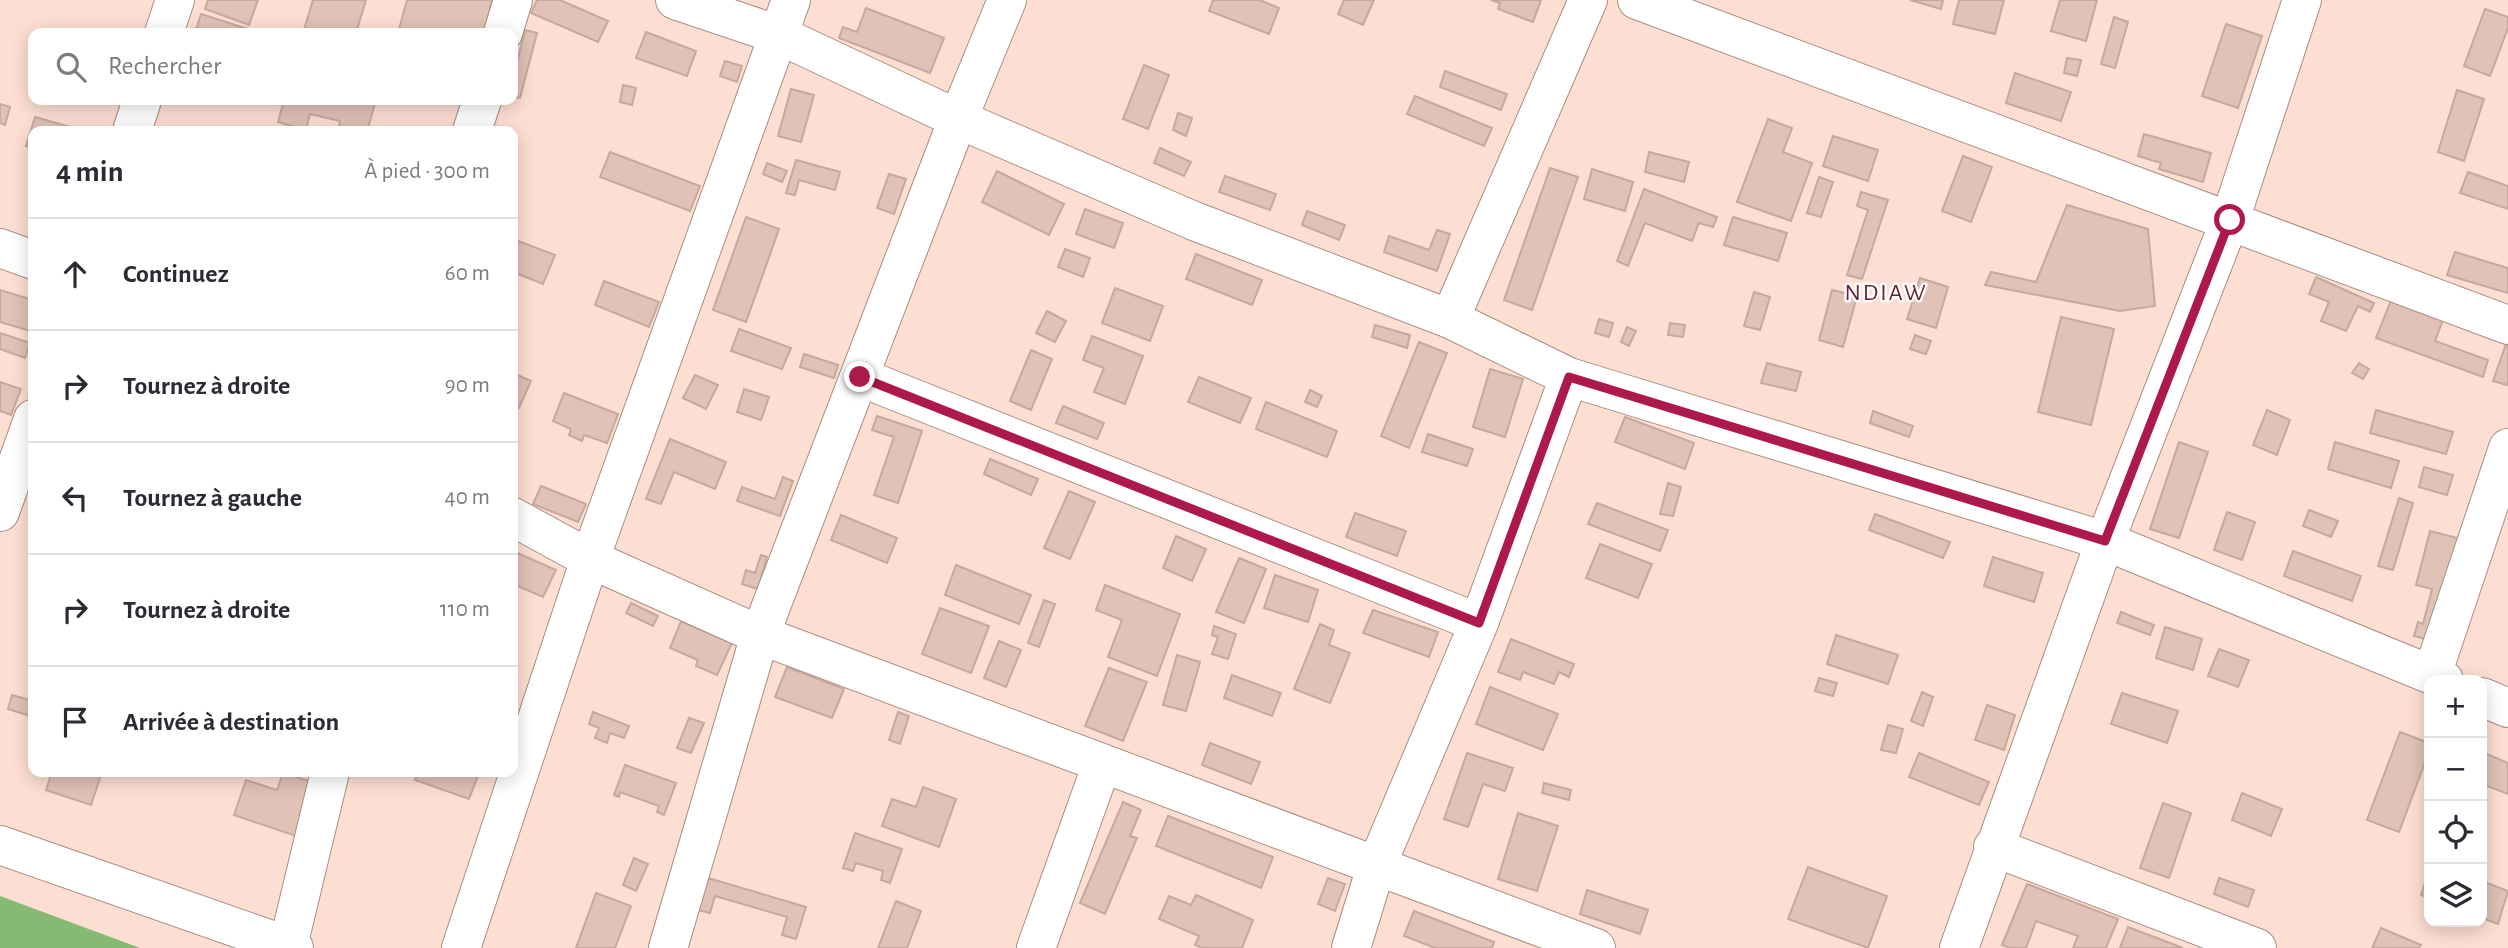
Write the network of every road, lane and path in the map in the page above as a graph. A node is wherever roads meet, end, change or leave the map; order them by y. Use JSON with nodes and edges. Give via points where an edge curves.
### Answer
{"nodes":[{"id":1,"x":175,"y":0,"type":"edge"},
{"id":2,"x":513,"y":0,"type":"edge"},
{"id":3,"x":675,"y":0,"type":"edge"},
{"id":4,"x":1007,"y":0,"type":"edge"},
{"id":5,"x":1588,"y":0,"type":"edge"},
{"id":6,"x":1637,"y":0,"type":"edge"},
{"id":7,"x":2302,"y":0,"type":"edge"},
{"id":8,"x":785,"y":18,"type":"edge"},
{"id":9,"x":166,"y":28,"type":"edge"},
{"id":10,"x":505,"y":28,"type":"edge"},
{"id":11,"x":140,"y":105,"type":"edge"},
{"id":12,"x":480,"y":105,"type":"edge"},
{"id":13,"x":958,"y":119,"type":"junction"},
{"id":14,"x":134,"y":126,"type":"edge"},
{"id":15,"x":474,"y":126,"type":"edge"},
{"id":16,"x":2230,"y":220,"type":"junction"},
{"id":17,"x":0,"y":248,"type":"edge"},
{"id":18,"x":28,"y":258,"type":"edge"},
{"id":19,"x":1450,"y":319,"type":"junction"},
{"id":20,"x":2508,"y":325,"type":"edge"},
{"id":21,"x":860,"y":377,"type":"junction"},
{"id":22,"x":1569,"y":377,"type":"junction"},
{"id":23,"x":28,"y":433,"type":"edge"},
{"id":24,"x":2508,"y":448,"type":"edge"},
{"id":25,"x":0,"y":512,"type":"edge"},
{"id":26,"x":518,"y":520,"type":"edge"},
{"id":27,"x":2105,"y":541,"type":"junction"},
{"id":28,"x":590,"y":559,"type":"junction"},
{"id":29,"x":1479,"y":623,"type":"junction"},
{"id":30,"x":760,"y":635,"type":"junction"},
{"id":31,"x":2431,"y":675,"type":"edge"},
{"id":32,"x":2439,"y":675,"type":"edge"},
{"id":33,"x":2487,"y":698,"type":"edge"},
{"id":34,"x":2508,"y":708,"type":"edge"},
{"id":35,"x":520,"y":752,"type":"edge"},
{"id":36,"x":1101,"y":764,"type":"junction"},
{"id":37,"x":329,"y":777,"type":"edge"},
{"id":38,"x":512,"y":777,"type":"edge"},
{"id":39,"x":0,"y":845,"type":"edge"},
{"id":40,"x":1993,"y":847,"type":"junction"},
{"id":41,"x":1376,"y":867,"type":"junction"},
{"id":42,"x":291,"y":947,"type":"edge"},
{"id":43,"x":461,"y":948,"type":"edge"},
{"id":44,"x":668,"y":948,"type":"edge"},
{"id":45,"x":1036,"y":948,"type":"edge"},
{"id":46,"x":1351,"y":948,"type":"edge"},
{"id":47,"x":1596,"y":948,"type":"edge"},
{"id":48,"x":1959,"y":948,"type":"edge"},
{"id":49,"x":2257,"y":948,"type":"edge"}],
"edges":[{"from":1,"to":9,"type":"street"},
{"from":2,"to":10,"type":"street"},
{"from":3,"to":8,"type":"street"},
{"from":4,"to":13,"type":"street"},
{"from":5,"to":19,"type":"street"},
{"from":6,"to":16,"type":"street"},
{"from":7,"to":16,"type":"street"},
{"from":8,"to":13,"type":"street"},
{"from":8,"to":28,"type":"street"},
{"from":11,"to":14,"type":"street"},
{"from":12,"to":15,"type":"street"},
{"from":13,"to":19,"type":"street","via":[[1194,221]]},
{"from":13,"to":21,"type":"street"},
{"from":16,"to":20,"type":"street"},
{"from":16,"to":27,"type":"street"},
{"from":17,"to":18,"type":"street"},
{"from":19,"to":22,"type":"street"},
{"from":21,"to":29,"type":"street"},
{"from":21,"to":30,"type":"street"},
{"from":22,"to":27,"type":"street"},
{"from":22,"to":29,"type":"street"},
{"from":23,"to":25,"type":"street"},
{"from":24,"to":32,"type":"street"},
{"from":26,"to":28,"type":"street"},
{"from":27,"to":31,"type":"street"},
{"from":27,"to":40,"type":"street"},
{"from":28,"to":30,"type":"street"},
{"from":28,"to":35,"type":"street"},
{"from":29,"to":41,"type":"street"},
{"from":30,"to":36,"type":"street"},
{"from":30,"to":44,"type":"street"},
{"from":33,"to":34,"type":"street"},
{"from":36,"to":41,"type":"street"},
{"from":36,"to":45,"type":"street"},
{"from":37,"to":42,"type":"street"},
{"from":38,"to":43,"type":"street"},
{"from":39,"to":42,"type":"street"},
{"from":40,"to":48,"type":"street"},
{"from":40,"to":49,"type":"street"},
{"from":41,"to":46,"type":"street"},
{"from":41,"to":47,"type":"street"}]}
